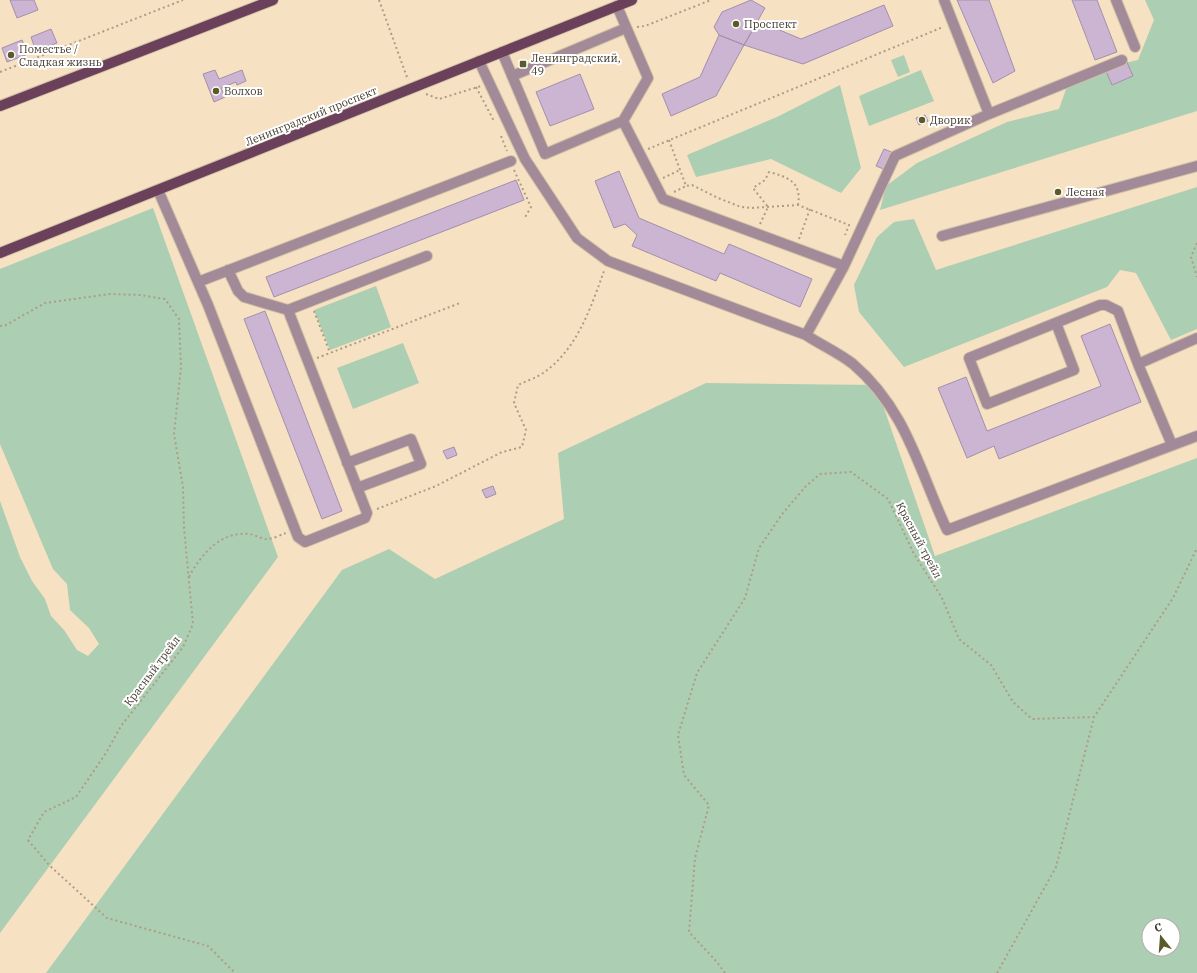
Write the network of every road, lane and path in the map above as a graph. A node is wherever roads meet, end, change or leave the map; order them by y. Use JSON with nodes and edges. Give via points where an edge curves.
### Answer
{"nodes":[{"id":1,"x":183,"y":0,"type":"edge"},
{"id":2,"x":273,"y":0,"type":"edge"},
{"id":3,"x":379,"y":0,"type":"edge"},
{"id":4,"x":632,"y":0,"type":"edge"},
{"id":5,"x":711,"y":0,"type":"edge"},
{"id":6,"x":944,"y":0,"type":"edge"},
{"id":7,"x":1116,"y":0,"type":"edge"},
{"id":8,"x":617,"y":6,"type":"junction"},
{"id":9,"x":953,"y":23,"type":"junction"},
{"id":10,"x":626,"y":28,"type":"junction"},
{"id":11,"x":1135,"y":47,"type":"dead end"},
{"id":12,"x":502,"y":52,"type":"junction"},
{"id":13,"x":1122,"y":60,"type":"dead end"},
{"id":14,"x":479,"y":61,"type":"junction"},
{"id":15,"x":0,"y":72,"type":"edge"},
{"id":16,"x":512,"y":76,"type":"junction"},
{"id":17,"x":489,"y":83,"type":"junction"},
{"id":18,"x":412,"y":88,"type":"junction"},
{"id":19,"x":0,"y":106,"type":"edge"},
{"id":20,"x":989,"y":114,"type":"junction"},
{"id":21,"x":623,"y":121,"type":"junction"},
{"id":22,"x":669,"y":140,"type":"junction"},
{"id":23,"x":639,"y":152,"type":"junction"},
{"id":24,"x":511,"y":161,"type":"dead end"},
{"id":25,"x":1197,"y":166,"type":"edge"},
{"id":26,"x":680,"y":170,"type":"junction"},
{"id":27,"x":663,"y":183,"type":"dead end"},
{"id":28,"x":158,"y":190,"type":"junction"},
{"id":29,"x":798,"y":205,"type":"junction"},
{"id":30,"x":768,"y":207,"type":"junction"},
{"id":31,"x":810,"y":210,"type":"junction"},
{"id":32,"x":760,"y":224,"type":"dead end"},
{"id":33,"x":850,"y":225,"type":"dead end"},
{"id":34,"x":942,"y":236,"type":"dead end"},
{"id":35,"x":798,"y":240,"type":"dead end"},
{"id":36,"x":1197,"y":244,"type":"edge"},
{"id":37,"x":0,"y":253,"type":"edge"},
{"id":38,"x":427,"y":256,"type":"dead end"},
{"id":39,"x":608,"y":261,"type":"junction"},
{"id":40,"x":844,"y":266,"type":"junction"},
{"id":41,"x":228,"y":270,"type":"junction"},
{"id":42,"x":1197,"y":277,"type":"edge"},
{"id":43,"x":198,"y":282,"type":"junction"},
{"id":44,"x":310,"y":302,"type":"junction"},
{"id":45,"x":460,"y":303,"type":"dead end"},
{"id":46,"x":288,"y":310,"type":"junction"},
{"id":47,"x":1056,"y":323,"type":"junction"},
{"id":48,"x":0,"y":326,"type":"edge"},
{"id":49,"x":806,"y":336,"type":"junction"},
{"id":50,"x":1197,"y":338,"type":"edge"},
{"id":51,"x":330,"y":353,"type":"junction"},
{"id":52,"x":308,"y":362,"type":"junction"},
{"id":53,"x":1138,"y":364,"type":"junction"},
{"id":54,"x":1197,"y":436,"type":"edge"},
{"id":55,"x":1172,"y":445,"type":"junction"},
{"id":56,"x":347,"y":463,"type":"junction"},
{"id":57,"x":357,"y":488,"type":"junction"},
{"id":58,"x":367,"y":514,"type":"junction"},
{"id":59,"x":295,"y":530,"type":"junction"},
{"id":60,"x":1197,"y":548,"type":"edge"},
{"id":61,"x":188,"y":578,"type":"junction"},
{"id":62,"x":1094,"y":717,"type":"junction"},
{"id":63,"x":235,"y":973,"type":"edge"},
{"id":64,"x":725,"y":973,"type":"edge"},
{"id":65,"x":997,"y":973,"type":"edge"}],
"edges":[{"from":1,"to":15,"type":"path"},
{"from":2,"to":19,"type":"main road"},
{"from":3,"to":18,"type":"path"},
{"from":4,"to":8,"type":"main road","name":"Ленинградский проспект"},
{"from":5,"to":10,"type":"path","via":[[645,26]]},
{"from":6,"to":9,"type":"street"},
{"from":7,"to":11,"type":"street"},
{"from":8,"to":10,"type":"street"},
{"from":8,"to":12,"type":"main road","name":"Ленинградский проспект"},
{"from":9,"to":20,"type":"street"},
{"from":9,"to":22,"type":"path"},
{"from":10,"to":16,"type":"street"},
{"from":10,"to":21,"type":"street","via":[[648,78]]},
{"from":12,"to":14,"type":"main road","name":"Ленинградский проспект"},
{"from":12,"to":16,"type":"street"},
{"from":13,"to":20,"type":"street"},
{"from":14,"to":17,"type":"street"},
{"from":14,"to":18,"type":"main road","name":"Ленинградский проспект"},
{"from":16,"to":21,"type":"street","via":[[545,154]]},
{"from":17,"to":18,"type":"path","via":[[439,99]]},
{"from":17,"to":39,"type":"street","via":[[525,159],[577,238]]},
{"from":18,"to":28,"type":"main road","name":"Ленинградский проспект"},
{"from":20,"to":40,"type":"street","via":[[895,156]]},
{"from":21,"to":23,"type":"street"},
{"from":22,"to":23,"type":"path"},
{"from":22,"to":26,"type":"path"},
{"from":23,"to":40,"type":"street","via":[[663,198]]},
{"from":24,"to":41,"type":"street"},
{"from":25,"to":34,"type":"street"},
{"from":26,"to":27,"type":"path","via":[[661,179]]},
{"from":26,"to":30,"type":"path","via":[[686,186],[692,184],[741,207]]},
{"from":28,"to":37,"type":"main road","name":"Ленинградский проспект"},
{"from":28,"to":43,"type":"street"},
{"from":29,"to":30,"type":"path"},
{"from":29,"to":30,"type":"path","via":[[799,191],[794,182],[768,172],[765,180],[754,188]]},
{"from":29,"to":31,"type":"path"},
{"from":30,"to":32,"type":"path"},
{"from":31,"to":33,"type":"path"},
{"from":31,"to":35,"type":"path"},
{"from":36,"to":42,"type":"path","via":[[1191,257]]},
{"from":38,"to":44,"type":"street"},
{"from":39,"to":49,"type":"street"},
{"from":39,"to":58,"type":"path","via":[[590,312],[566,352],[543,373],[518,384],[514,403],[526,430],[522,447],[502,452],[436,486]]},
{"from":40,"to":49,"type":"street"},
{"from":41,"to":43,"type":"street"},
{"from":41,"to":46,"type":"street","via":[[238,291],[244,297]]},
{"from":43,"to":59,"type":"street"},
{"from":44,"to":46,"type":"street"},
{"from":44,"to":51,"type":"path"},
{"from":45,"to":51,"type":"path"},
{"from":46,"to":52,"type":"street"},
{"from":47,"to":47,"type":"street","via":[[1074,370],[987,404],[969,358]]},
{"from":47,"to":53,"type":"street","via":[[1100,305],[1112,307],[1118,311]]},
{"from":48,"to":61,"type":"path","name":"Красный трейл","via":[[45,303],[110,294],[164,299],[179,319],[181,367],[174,434],[183,487]]},
{"from":49,"to":55,"type":"street","via":[[852,364],[888,400],[911,441],[946,530]]},
{"from":50,"to":53,"type":"street"},
{"from":51,"to":52,"type":"path"},
{"from":52,"to":56,"type":"street"},
{"from":53,"to":55,"type":"street"},
{"from":54,"to":55,"type":"street"},
{"from":56,"to":57,"type":"street"},
{"from":56,"to":57,"type":"street","via":[[411,439],[421,464]]},
{"from":57,"to":58,"type":"street"},
{"from":58,"to":59,"type":"street","via":[[361,520],[305,542],[300,540]]},
{"from":59,"to":61,"type":"path","via":[[266,539],[251,534],[233,534],[220,540],[199,559]]},
{"from":60,"to":62,"type":"path","via":[[1173,598]]},
{"from":61,"to":63,"type":"path","name":"Красный трейл","via":[[193,624],[183,647],[121,726],[76,797],[44,812],[28,840],[49,865],[107,918],[208,946]]},
{"from":62,"to":64,"type":"path","name":"Красный трейл","via":[[1032,719],[1013,702],[991,665],[959,639],[942,598],[914,554],[888,499],[851,472],[820,474],[783,513],[759,548],[745,598],[697,673],[678,735],[684,775],[708,805],[695,858],[689,932]]},
{"from":62,"to":65,"type":"path","via":[[1056,867]]}]}
